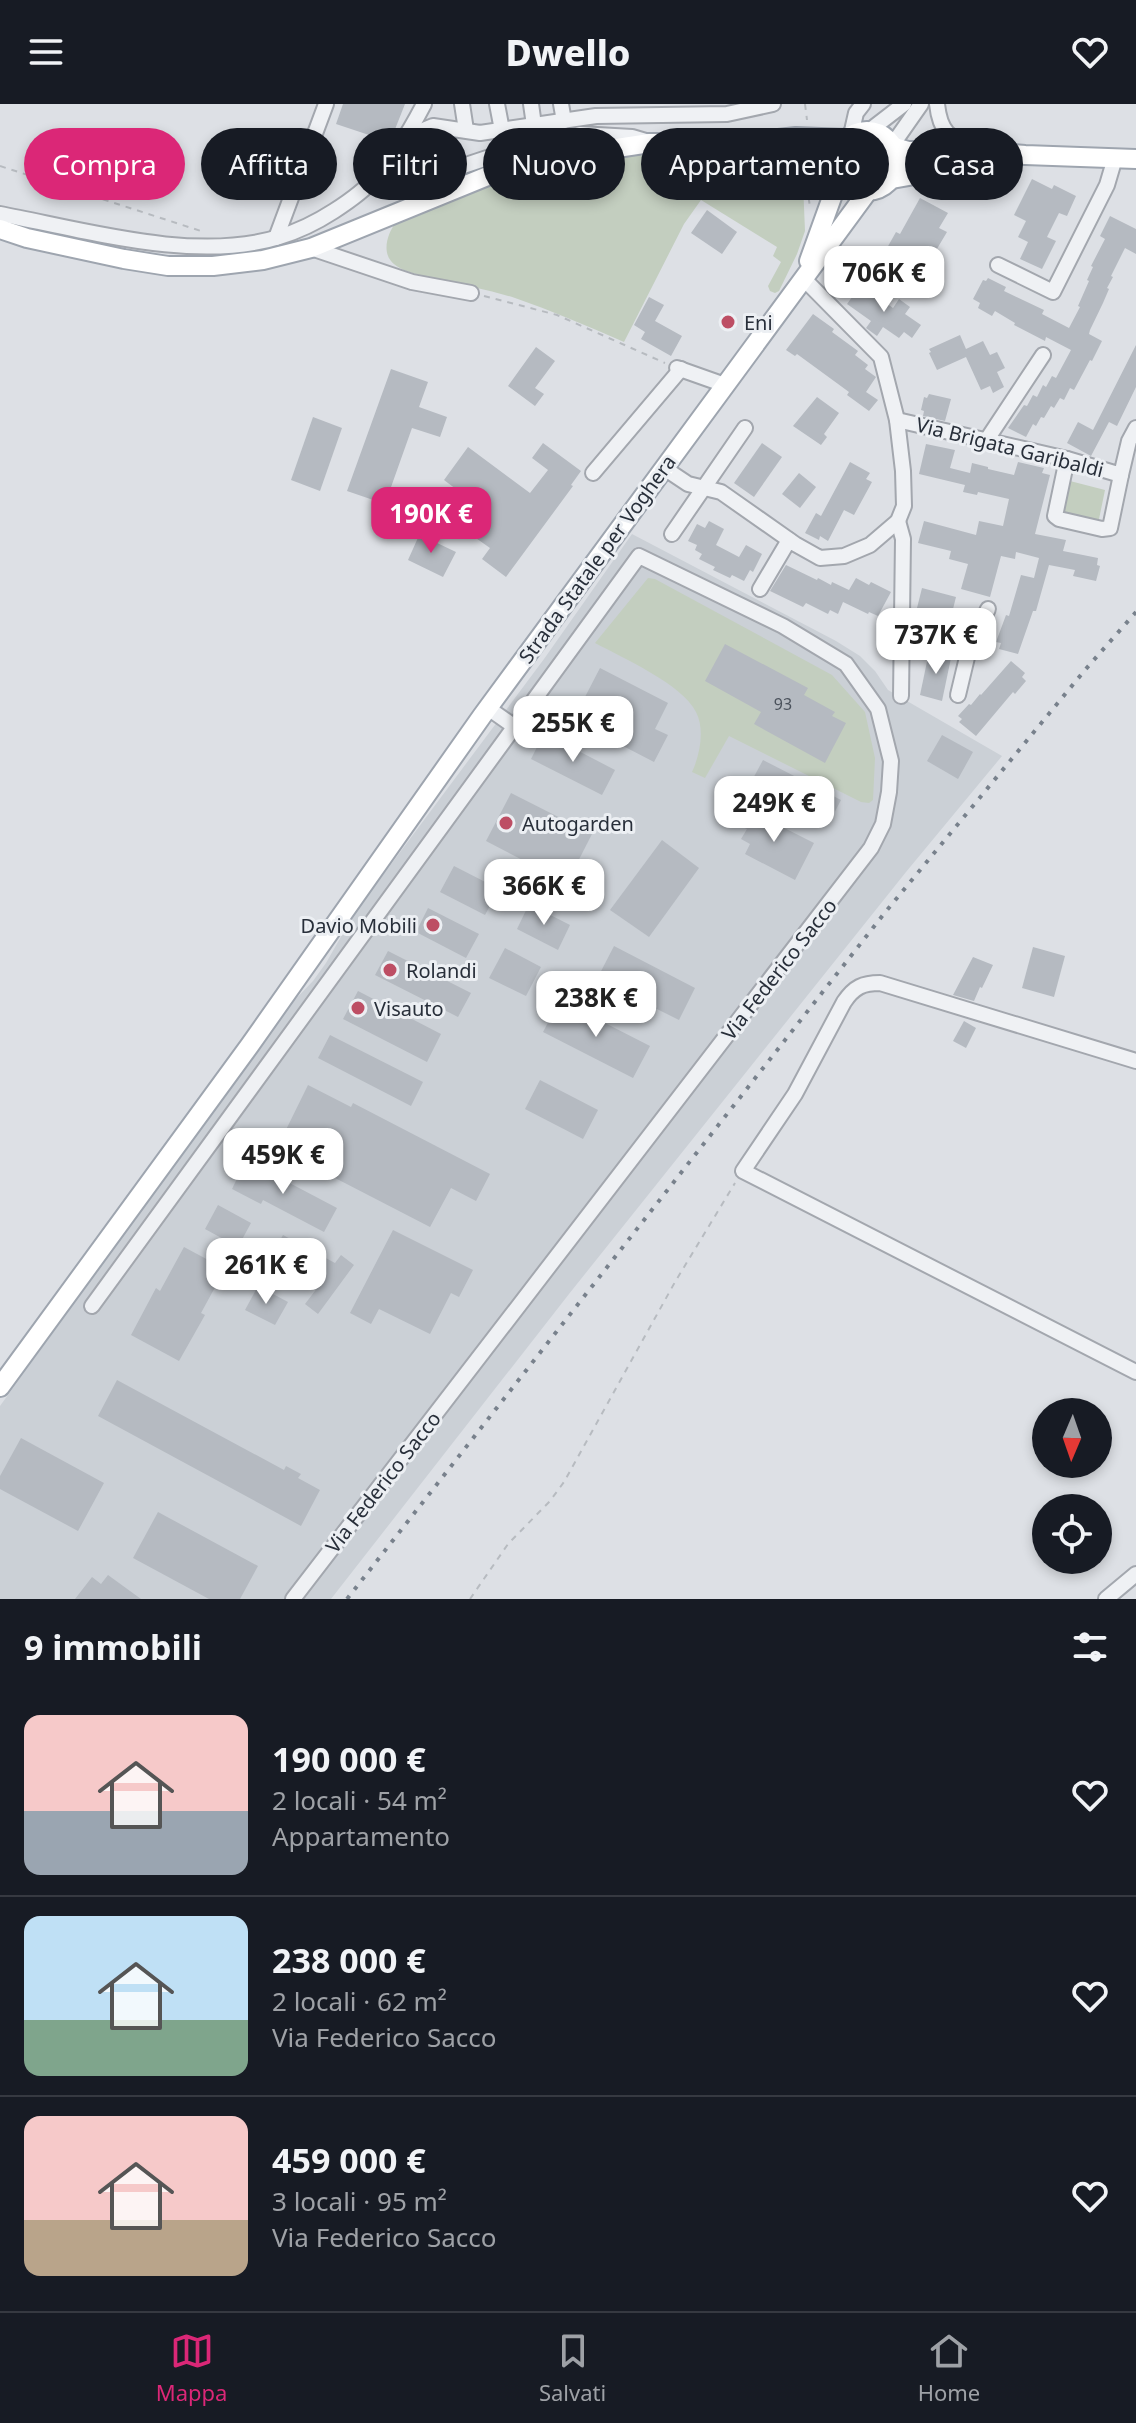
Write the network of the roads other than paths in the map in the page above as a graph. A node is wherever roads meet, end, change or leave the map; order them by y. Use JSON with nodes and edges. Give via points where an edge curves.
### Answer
{"nodes":[{"id":1,"x":326,"y":104,"type":"edge"},
{"id":2,"x":424,"y":104,"type":"edge"},
{"id":3,"x":462,"y":104,"type":"edge"},
{"id":4,"x":497,"y":104,"type":"edge"},
{"id":5,"x":531,"y":104,"type":"edge"},
{"id":6,"x":561,"y":104,"type":"edge"},
{"id":7,"x":769,"y":104,"type":"edge"},
{"id":8,"x":863,"y":104,"type":"edge"},
{"id":9,"x":904,"y":104,"type":"edge"},
{"id":10,"x":921,"y":104,"type":"edge"},
{"id":11,"x":937,"y":104,"type":"edge"},
{"id":12,"x":738,"y":108,"type":"edge"},
{"id":13,"x":706,"y":109,"type":"edge"},
{"id":14,"x":595,"y":110,"type":"edge"},
{"id":15,"x":625,"y":110,"type":"edge"},
{"id":16,"x":651,"y":110,"type":"edge"},
{"id":17,"x":673,"y":110,"type":"edge"},
{"id":18,"x":564,"y":121,"type":"junction"},
{"id":19,"x":534,"y":125,"type":"junction"},
{"id":20,"x":428,"y":128,"type":"edge"},
{"id":21,"x":450,"y":128,"type":"edge"},
{"id":22,"x":466,"y":128,"type":"edge"},
{"id":23,"x":502,"y":128,"type":"edge"},
{"id":24,"x":515,"y":128,"type":"edge"},
{"id":25,"x":855,"y":128,"type":"edge"},
{"id":26,"x":866,"y":128,"type":"edge"},
{"id":27,"x":943,"y":128,"type":"edge"},
{"id":28,"x":641,"y":140,"type":"edge"},
{"id":29,"x":889,"y":142,"type":"edge"},
{"id":30,"x":641,"y":144,"type":"edge"},
{"id":31,"x":894,"y":146,"type":"junction"},
{"id":32,"x":905,"y":150,"type":"edge"},
{"id":33,"x":1025,"y":155,"type":"joint"},
{"id":34,"x":1115,"y":158,"type":"junction"},
{"id":35,"x":1136,"y":159,"type":"edge"},
{"id":36,"x":467,"y":165,"type":"edge"},
{"id":37,"x":892,"y":179,"type":"junction"},
{"id":38,"x":889,"y":181,"type":"edge"},
{"id":39,"x":829,"y":200,"type":"edge"},
{"id":40,"x":861,"y":200,"type":"edge"},
{"id":41,"x":0,"y":214,"type":"edge"},
{"id":42,"x":0,"y":229,"type":"edge"},
{"id":43,"x":276,"y":238,"type":"junction"},
{"id":44,"x":311,"y":248,"type":"junction"},
{"id":45,"x":998,"y":265,"type":"dead end"},
{"id":46,"x":803,"y":278,"type":"junction"},
{"id":47,"x":471,"y":293,"type":"road end"},
{"id":48,"x":1043,"y":355,"type":"dead end"},
{"id":49,"x":725,"y":385,"type":"junction"},
{"id":50,"x":897,"y":420,"type":"junction"},
{"id":51,"x":745,"y":428,"type":"dead end"},
{"id":52,"x":1136,"y":428,"type":"edge"},
{"id":53,"x":986,"y":441,"type":"junction"},
{"id":54,"x":1067,"y":459,"type":"junction"},
{"id":55,"x":664,"y":468,"type":"junction"},
{"id":56,"x":593,"y":473,"type":"dead end"},
{"id":57,"x":1121,"y":475,"type":"junction"},
{"id":58,"x":702,"y":487,"type":"junction"},
{"id":59,"x":898,"y":521,"type":"junction"},
{"id":60,"x":672,"y":534,"type":"dead end"},
{"id":61,"x":789,"y":540,"type":"junction"},
{"id":62,"x":760,"y":589,"type":"dead end"},
{"id":63,"x":988,"y":609,"type":"dead end"},
{"id":64,"x":902,"y":634,"type":"junction"},
{"id":65,"x":969,"y":649,"type":"junction"},
{"id":66,"x":958,"y":695,"type":"dead end"},
{"id":67,"x":901,"y":696,"type":"dead end"},
{"id":68,"x":488,"y":708,"type":"junction"},
{"id":69,"x":515,"y":727,"type":"junction"},
{"id":70,"x":1136,"y":1061,"type":"edge"},
{"id":71,"x":134,"y":1202,"type":"junction"},
{"id":72,"x":156,"y":1218,"type":"junction"},
{"id":73,"x":92,"y":1306,"type":"dead end"},
{"id":74,"x":1136,"y":1372,"type":"edge"},
{"id":75,"x":0,"y":1387,"type":"edge"},
{"id":76,"x":1136,"y":1574,"type":"edge"},
{"id":77,"x":293,"y":1599,"type":"edge"},
{"id":78,"x":1106,"y":1599,"type":"edge"}],
"edges":[{"from":1,"to":43,"type":"street"},
{"from":2,"to":43,"type":"street","via":[[377,178],[316,222]]},
{"from":3,"to":22,"type":"street"},
{"from":4,"to":23,"type":"street"},
{"from":5,"to":19,"type":"street"},
{"from":6,"to":18,"type":"street"},
{"from":7,"to":12,"type":"street"},
{"from":8,"to":25,"type":"street"},
{"from":9,"to":26,"type":"street"},
{"from":10,"to":31,"type":"street"},
{"from":11,"to":27,"type":"street"},
{"from":12,"to":13,"type":"street"},
{"from":13,"to":17,"type":"street"},
{"from":14,"to":15,"type":"street"},
{"from":14,"to":18,"type":"street"},
{"from":15,"to":16,"type":"street"},
{"from":16,"to":17,"type":"street"},
{"from":18,"to":19,"type":"street"},
{"from":19,"to":24,"type":"street"},
{"from":20,"to":21,"type":"street"},
{"from":28,"to":36,"type":"street","via":[[580,134]]},
{"from":29,"to":31,"type":"main road"},
{"from":30,"to":44,"type":"main road","via":[[495,173]]},
{"from":31,"to":32,"type":"main road"},
{"from":31,"to":37,"type":"main road","via":[[898,164]]},
{"from":33,"to":34,"type":"main road"},
{"from":33,"to":37,"type":"main road"},
{"from":34,"to":35,"type":"main road"},
{"from":34,"to":45,"type":"street","via":[[1107,185],[1053,292]]},
{"from":37,"to":38,"type":"main road"},
{"from":39,"to":46,"type":"main road","name":"Strada Statale per Voghera"},
{"from":40,"to":46,"type":"main road","name":"Strada Statale per Voghera"},
{"from":41,"to":43,"type":"street","via":[[190,247]]},
{"from":42,"to":44,"type":"main road","via":[[168,266],[225,265]]},
{"from":44,"to":47,"type":"street","via":[[412,282]]},
{"from":46,"to":49,"type":"main road","name":"Strada Statale per Voghera"},
{"from":46,"to":50,"type":"street","via":[[881,357]]},
{"from":48,"to":53,"type":"street"},
{"from":49,"to":55,"type":"main road","name":"Strada Statale per Voghera"},
{"from":49,"to":56,"type":"street","via":[[679,368]]},
{"from":50,"to":53,"type":"street","name":"Via Brigata Garibaldi"},
{"from":50,"to":59,"type":"street","via":[[904,483]]},
{"from":51,"to":58,"type":"street"},
{"from":52,"to":57,"type":"street","name":"Via Brigata Garibaldi"},
{"from":53,"to":54,"type":"street","name":"Via Brigata Garibaldi"},
{"from":54,"to":57,"type":"street","name":"Via Brigata Garibaldi"},
{"from":54,"to":57,"type":"street","via":[[1055,516],[1059,519],[1110,528]]},
{"from":55,"to":58,"type":"street"},
{"from":55,"to":68,"type":"main road","name":"Strada Statale per Voghera"},
{"from":58,"to":60,"type":"street"},
{"from":58,"to":61,"type":"street","via":[[721,492]]},
{"from":59,"to":61,"type":"street","via":[[870,545],[844,556],[820,558]]},
{"from":59,"to":64,"type":"street","via":[[903,539]]},
{"from":61,"to":62,"type":"street"},
{"from":63,"to":65,"type":"street"},
{"from":64,"to":65,"type":"street"},
{"from":64,"to":67,"type":"street"},
{"from":65,"to":66,"type":"street"},
{"from":68,"to":69,"type":"street"},
{"from":68,"to":71,"type":"main road","name":"Strada Statale per Voghera"},
{"from":69,"to":72,"type":"street","name":"Via Federico Sacco"},
{"from":69,"to":77,"type":"street","name":"Via Federico Sacco","via":[[639,556],[783,626],[846,664],[878,709],[891,761],[883,824],[847,880]]},
{"from":70,"to":74,"type":"street","via":[[880,983],[863,984],[844,1002],[800,1085],[743,1171]]},
{"from":71,"to":72,"type":"street"},
{"from":71,"to":75,"type":"main road","name":"Strada Statale per Voghera"},
{"from":72,"to":73,"type":"street","name":"Via Federico Sacco"},
{"from":76,"to":78,"type":"street"}]}
